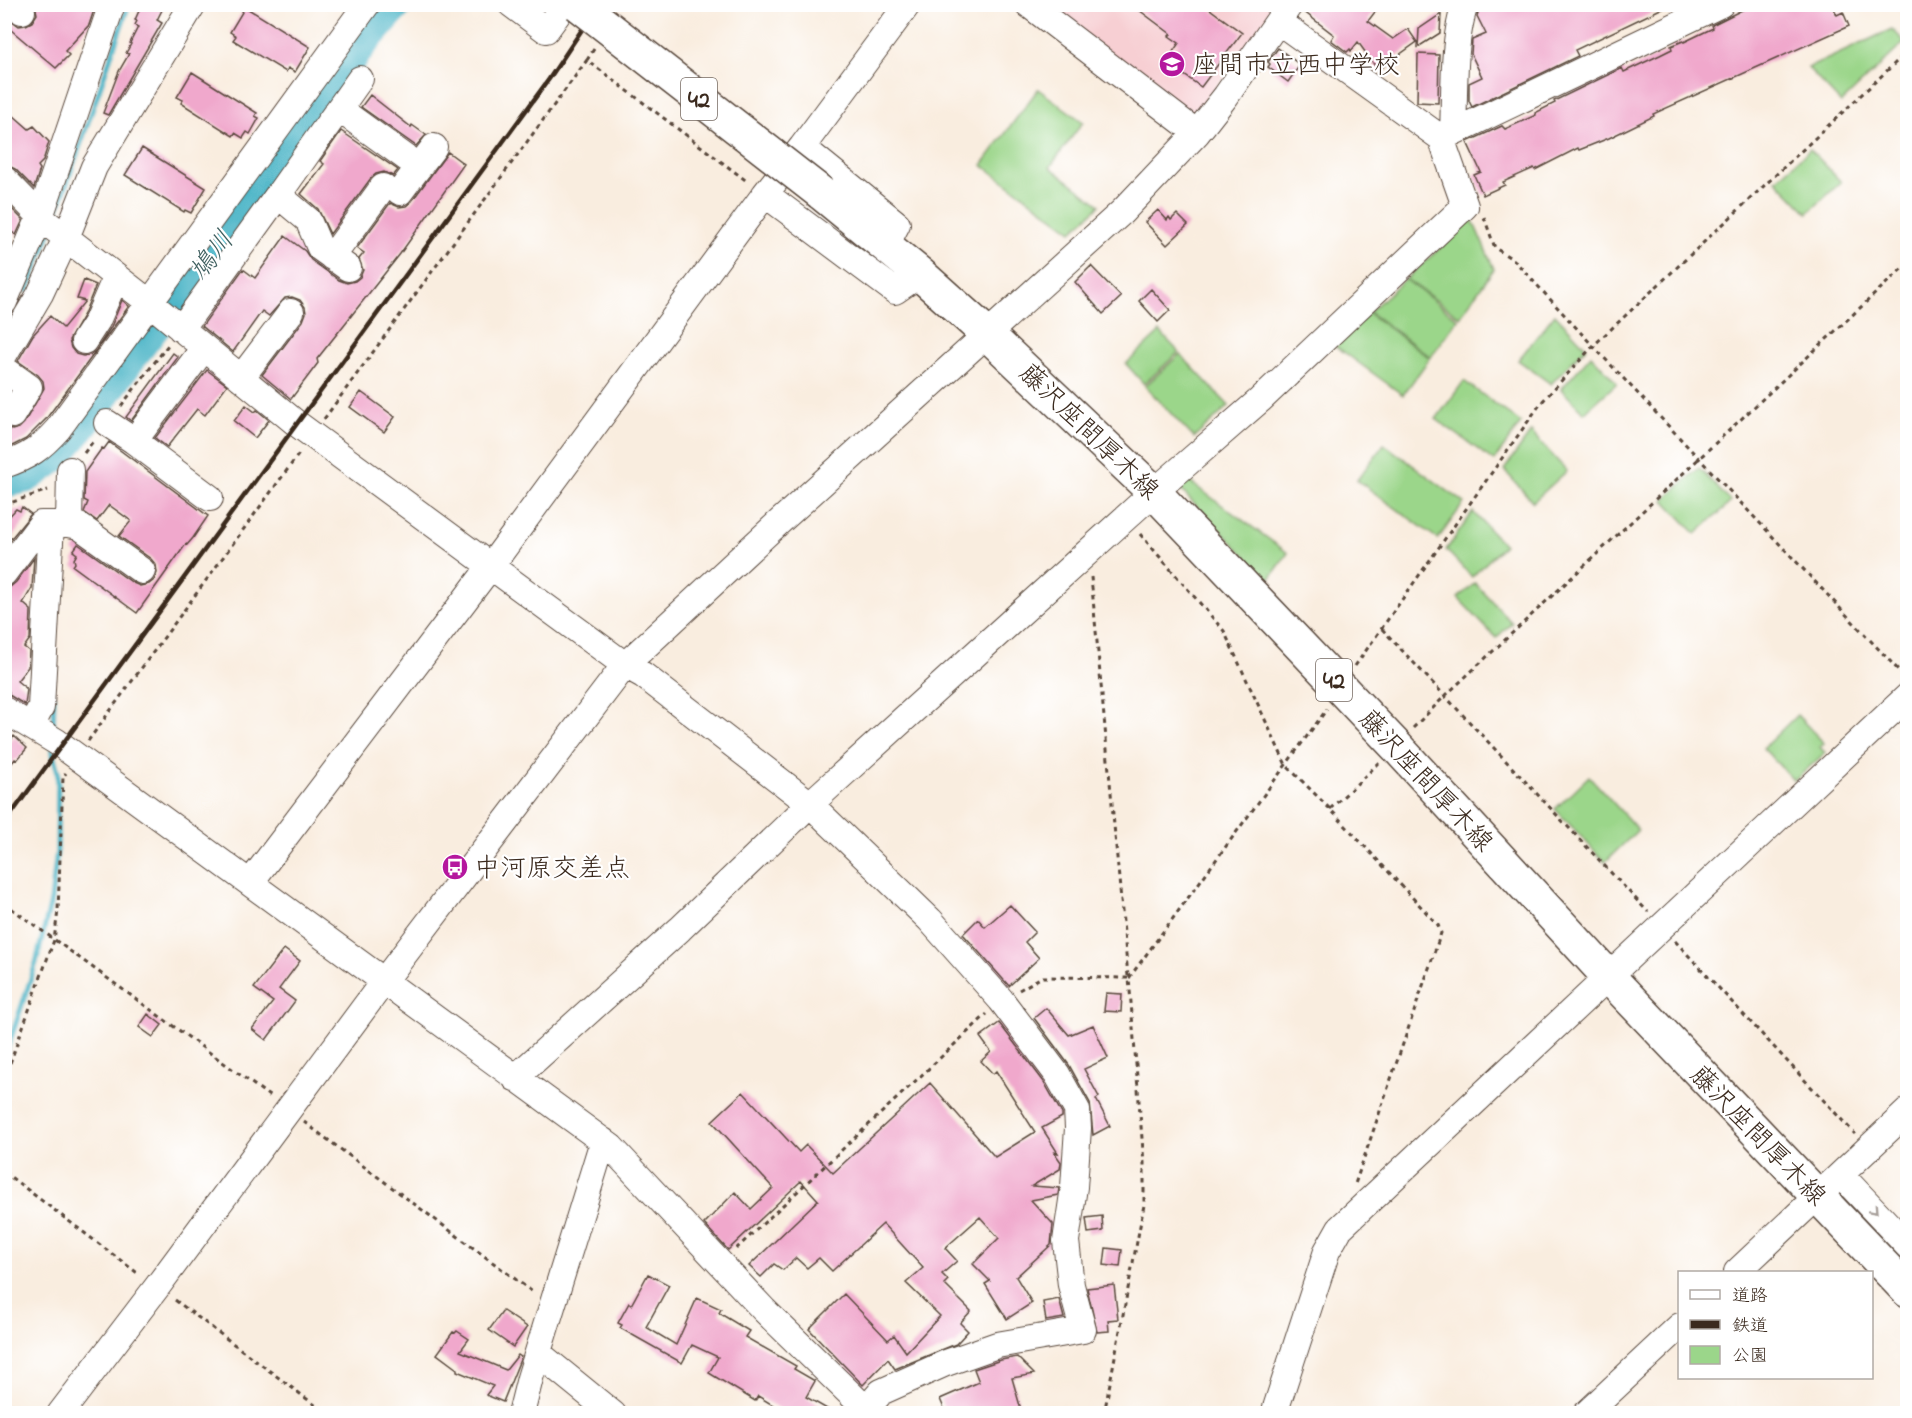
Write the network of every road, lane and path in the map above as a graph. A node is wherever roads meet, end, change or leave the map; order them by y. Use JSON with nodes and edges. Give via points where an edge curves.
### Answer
{"nodes":[{"id":1,"x":112,"y":4,"type":"edge"},
{"id":2,"x":192,"y":4,"type":"edge"},
{"id":3,"x":368,"y":4,"type":"edge"},
{"id":4,"x":511,"y":4,"type":"edge"},
{"id":5,"x":565,"y":4,"type":"edge"},
{"id":6,"x":578,"y":4,"type":"edge"},
{"id":7,"x":908,"y":4,"type":"edge"},
{"id":8,"x":1028,"y":4,"type":"edge"},
{"id":9,"x":1465,"y":4,"type":"edge"},
{"id":10,"x":1721,"y":4,"type":"edge"},
{"id":11,"x":1284,"y":13,"type":"edge"},
{"id":12,"x":1908,"y":51,"type":"edge"},
{"id":13,"x":587,"y":60,"type":"dead end"},
{"id":14,"x":360,"y":79,"type":"dead end"},
{"id":15,"x":339,"y":109,"type":"junction"},
{"id":16,"x":1197,"y":134,"type":"junction"},
{"id":17,"x":1447,"y":135,"type":"junction"},
{"id":18,"x":802,"y":147,"type":"junction"},
{"id":19,"x":4,"y":179,"type":"edge"},
{"id":20,"x":765,"y":194,"type":"junction"},
{"id":21,"x":278,"y":195,"type":"junction"},
{"id":22,"x":1483,"y":216,"type":"dead end"},
{"id":23,"x":53,"y":228,"type":"junction"},
{"id":24,"x":886,"y":246,"type":"junction"},
{"id":25,"x":1908,"y":263,"type":"edge"},
{"id":26,"x":920,"y":274,"type":"junction"},
{"id":27,"x":116,"y":277,"type":"junction"},
{"id":28,"x":4,"y":302,"type":"edge"},
{"id":29,"x":291,"y":312,"type":"dead end"},
{"id":30,"x":164,"y":315,"type":"junction"},
{"id":31,"x":84,"y":341,"type":"dead end"},
{"id":32,"x":977,"y":343,"type":"junction"},
{"id":33,"x":1593,"y":346,"type":"junction"},
{"id":34,"x":204,"y":348,"type":"junction"},
{"id":35,"x":4,"y":355,"type":"edge"},
{"id":36,"x":4,"y":369,"type":"edge"},
{"id":37,"x":241,"y":378,"type":"junction"},
{"id":38,"x":12,"y":415,"type":"dead end"},
{"id":39,"x":107,"y":423,"type":"joint"},
{"id":40,"x":313,"y":435,"type":"junction"},
{"id":41,"x":134,"y":441,"type":"junction"},
{"id":42,"x":1698,"y":458,"type":"junction"},
{"id":43,"x":4,"y":465,"type":"edge"},
{"id":44,"x":70,"y":470,"type":"dead end"},
{"id":45,"x":1154,"y":492,"type":"junction"},
{"id":46,"x":210,"y":498,"type":"dead end"},
{"id":47,"x":1126,"y":518,"type":"junction"},
{"id":48,"x":60,"y":524,"type":"junction"},
{"id":49,"x":1089,"y":553,"type":"junction"},
{"id":50,"x":490,"y":567,"type":"junction"},
{"id":51,"x":142,"y":572,"type":"dead end"},
{"id":52,"x":4,"y":573,"type":"edge"},
{"id":53,"x":1382,"y":629,"type":"junction"},
{"id":54,"x":625,"y":665,"type":"junction"},
{"id":55,"x":1908,"y":680,"type":"edge"},
{"id":56,"x":1342,"y":689,"type":"junction"},
{"id":57,"x":1445,"y":696,"type":"junction"},
{"id":58,"x":1908,"y":696,"type":"edge"},
{"id":59,"x":4,"y":710,"type":"edge"},
{"id":60,"x":51,"y":739,"type":"junction"},
{"id":61,"x":1396,"y":746,"type":"junction"},
{"id":62,"x":1286,"y":765,"type":"junction"},
{"id":63,"x":810,"y":804,"type":"junction"},
{"id":64,"x":1330,"y":809,"type":"junction"},
{"id":65,"x":250,"y":883,"type":"junction"},
{"id":66,"x":4,"y":903,"type":"edge"},
{"id":67,"x":1662,"y":926,"type":"junction"},
{"id":68,"x":47,"y":935,"type":"dead end"},
{"id":69,"x":1608,"y":976,"type":"junction"},
{"id":70,"x":1129,"y":978,"type":"junction"},
{"id":71,"x":384,"y":981,"type":"junction"},
{"id":72,"x":1001,"y":1000,"type":"junction"},
{"id":73,"x":514,"y":1078,"type":"junction"},
{"id":74,"x":4,"y":1080,"type":"edge"},
{"id":75,"x":1908,"y":1111,"type":"edge"},
{"id":76,"x":603,"y":1141,"type":"junction"},
{"id":77,"x":1868,"y":1148,"type":"junction"},
{"id":78,"x":1355,"y":1185,"type":"dead end"},
{"id":79,"x":1829,"y":1186,"type":"junction"},
{"id":80,"x":1908,"y":1246,"type":"edge"},
{"id":81,"x":720,"y":1263,"type":"junction"},
{"id":82,"x":1738,"y":1271,"type":"edge"},
{"id":83,"x":1908,"y":1291,"type":"edge"},
{"id":84,"x":1678,"y":1328,"type":"edge"},
{"id":85,"x":538,"y":1353,"type":"junction"},
{"id":86,"x":866,"y":1412,"type":"edge"},
{"id":87,"x":60,"y":1413,"type":"edge"},
{"id":88,"x":521,"y":1413,"type":"edge"},
{"id":89,"x":613,"y":1413,"type":"edge"},
{"id":90,"x":1104,"y":1413,"type":"edge"},
{"id":91,"x":1274,"y":1413,"type":"edge"},
{"id":92,"x":1586,"y":1413,"type":"edge"}],
"edges":[{"from":1,"to":23,"type":"street"},
{"from":2,"to":23,"type":"street"},
{"from":3,"to":30,"type":"street"},
{"from":4,"to":5,"type":"street","via":[[546,30]]},
{"from":6,"to":24,"type":"main road","name":"藤沢座間厚木線","number":"42","bridge":true},
{"from":7,"to":18,"type":"street"},
{"from":8,"to":16,"type":"street"},
{"from":9,"to":17,"type":"street"},
{"from":10,"to":17,"type":"street"},
{"from":11,"to":16,"type":"street"},
{"from":11,"to":17,"type":"street"},
{"from":12,"to":33,"type":"path"},
{"from":13,"to":40,"type":"path"},
{"from":14,"to":15,"type":"street"},
{"from":15,"to":21,"type":"street"},
{"from":15,"to":21,"type":"street","via":[[426,157],[392,189],[340,262],[320,248],[308,220]]},
{"from":16,"to":32,"type":"street","via":[[1122,212]]},
{"from":17,"to":45,"type":"street","via":[[1466,206],[1260,400]]},
{"from":18,"to":20,"type":"street"},
{"from":18,"to":24,"type":"street","via":[[897,224]]},
{"from":19,"to":23,"type":"street"},
{"from":20,"to":26,"type":"street","via":[[896,291]]},
{"from":20,"to":50,"type":"street"},
{"from":21,"to":30,"type":"street"},
{"from":22,"to":33,"type":"path","via":[[1495,248],[1514,260]]},
{"from":23,"to":27,"type":"street"},
{"from":23,"to":28,"type":"street"},
{"from":23,"to":35,"type":"street","via":[[40,294]]},
{"from":24,"to":26,"type":"main road","name":"藤沢座間厚木線","number":"42"},
{"from":25,"to":42,"type":"path"},
{"from":26,"to":32,"type":"main road","name":"藤沢座間厚木線","number":"42"},
{"from":27,"to":30,"type":"street"},
{"from":27,"to":31,"type":"street"},
{"from":29,"to":37,"type":"street"},
{"from":30,"to":34,"type":"street"},
{"from":30,"to":39,"type":"path"},
{"from":30,"to":43,"type":"street","via":[[43,445]]},
{"from":32,"to":45,"type":"main road","name":"藤沢座間厚木線","number":"42"},
{"from":32,"to":54,"type":"street"},
{"from":33,"to":42,"type":"path"},
{"from":33,"to":53,"type":"path","via":[[1541,403]]},
{"from":34,"to":37,"type":"street"},
{"from":34,"to":41,"type":"street"},
{"from":36,"to":38,"type":"street","via":[[29,387]]},
{"from":37,"to":40,"type":"street"},
{"from":39,"to":41,"type":"street"},
{"from":40,"to":50,"type":"street"},
{"from":40,"to":60,"type":"path"},
{"from":41,"to":46,"type":"street"},
{"from":42,"to":55,"type":"path"},
{"from":42,"to":57,"type":"path"},
{"from":44,"to":48,"type":"street"},
{"from":45,"to":47,"type":"street"},
{"from":45,"to":56,"type":"main road","name":"藤沢座間厚木線","number":"42"},
{"from":47,"to":49,"type":"street"},
{"from":47,"to":62,"type":"path","via":[[1224,631]]},
{"from":48,"to":51,"type":"street","via":[[79,526]]},
{"from":48,"to":52,"type":"street","via":[[41,524]]},
{"from":48,"to":60,"type":"street","via":[[41,707]]},
{"from":49,"to":63,"type":"street"},
{"from":49,"to":70,"type":"path"},
{"from":50,"to":54,"type":"street"},
{"from":50,"to":65,"type":"street"},
{"from":53,"to":56,"type":"path"},
{"from":53,"to":57,"type":"path"},
{"from":54,"to":63,"type":"street"},
{"from":54,"to":71,"type":"street"},
{"from":56,"to":61,"type":"main road","name":"藤沢座間厚木線","number":"42"},
{"from":56,"to":62,"type":"path"},
{"from":57,"to":61,"type":"path"},
{"from":57,"to":67,"type":"path"},
{"from":58,"to":67,"type":"street"},
{"from":59,"to":60,"type":"street"},
{"from":60,"to":65,"type":"street"},
{"from":60,"to":74,"type":"path","via":[[63,777],[58,911],[54,940]]},
{"from":61,"to":64,"type":"path"},
{"from":61,"to":69,"type":"main road","name":"藤沢座間厚木線","number":"42"},
{"from":62,"to":64,"type":"path"},
{"from":62,"to":70,"type":"path"},
{"from":63,"to":72,"type":"street","via":[[930,920]]},
{"from":63,"to":73,"type":"street","via":[[680,929]]},
{"from":64,"to":78,"type":"path","via":[[1438,925],[1440,933]]},
{"from":65,"to":71,"type":"street"},
{"from":66,"to":68,"type":"path"},
{"from":67,"to":69,"type":"street"},
{"from":67,"to":77,"type":"path"},
{"from":69,"to":79,"type":"main road","name":"藤沢座間厚木線","number":"42"},
{"from":69,"to":91,"type":"street","via":[[1340,1228],[1327,1251]]},
{"from":70,"to":72,"type":"path","via":[[1042,977]]},
{"from":70,"to":90,"type":"path","via":[[1144,1205]]},
{"from":71,"to":73,"type":"street"},
{"from":71,"to":87,"type":"street"},
{"from":72,"to":81,"type":"path"},
{"from":72,"to":86,"type":"street","via":[[1057,1074],[1077,1110],[1074,1188],[1066,1241],[1071,1285],[1083,1330],[997,1345],[966,1356],[881,1392]]},
{"from":73,"to":76,"type":"street"},
{"from":75,"to":77,"type":"street"},
{"from":76,"to":81,"type":"street"},
{"from":76,"to":85,"type":"street"},
{"from":77,"to":79,"type":"street"},
{"from":79,"to":80,"type":"street","one_way":true},
{"from":79,"to":82,"type":"street"},
{"from":79,"to":83,"type":"main road","name":"藤沢座間厚木線","number":"42"},
{"from":81,"to":86,"type":"street"},
{"from":84,"to":92,"type":"street"},
{"from":85,"to":88,"type":"street"},
{"from":85,"to":89,"type":"street"}]}
